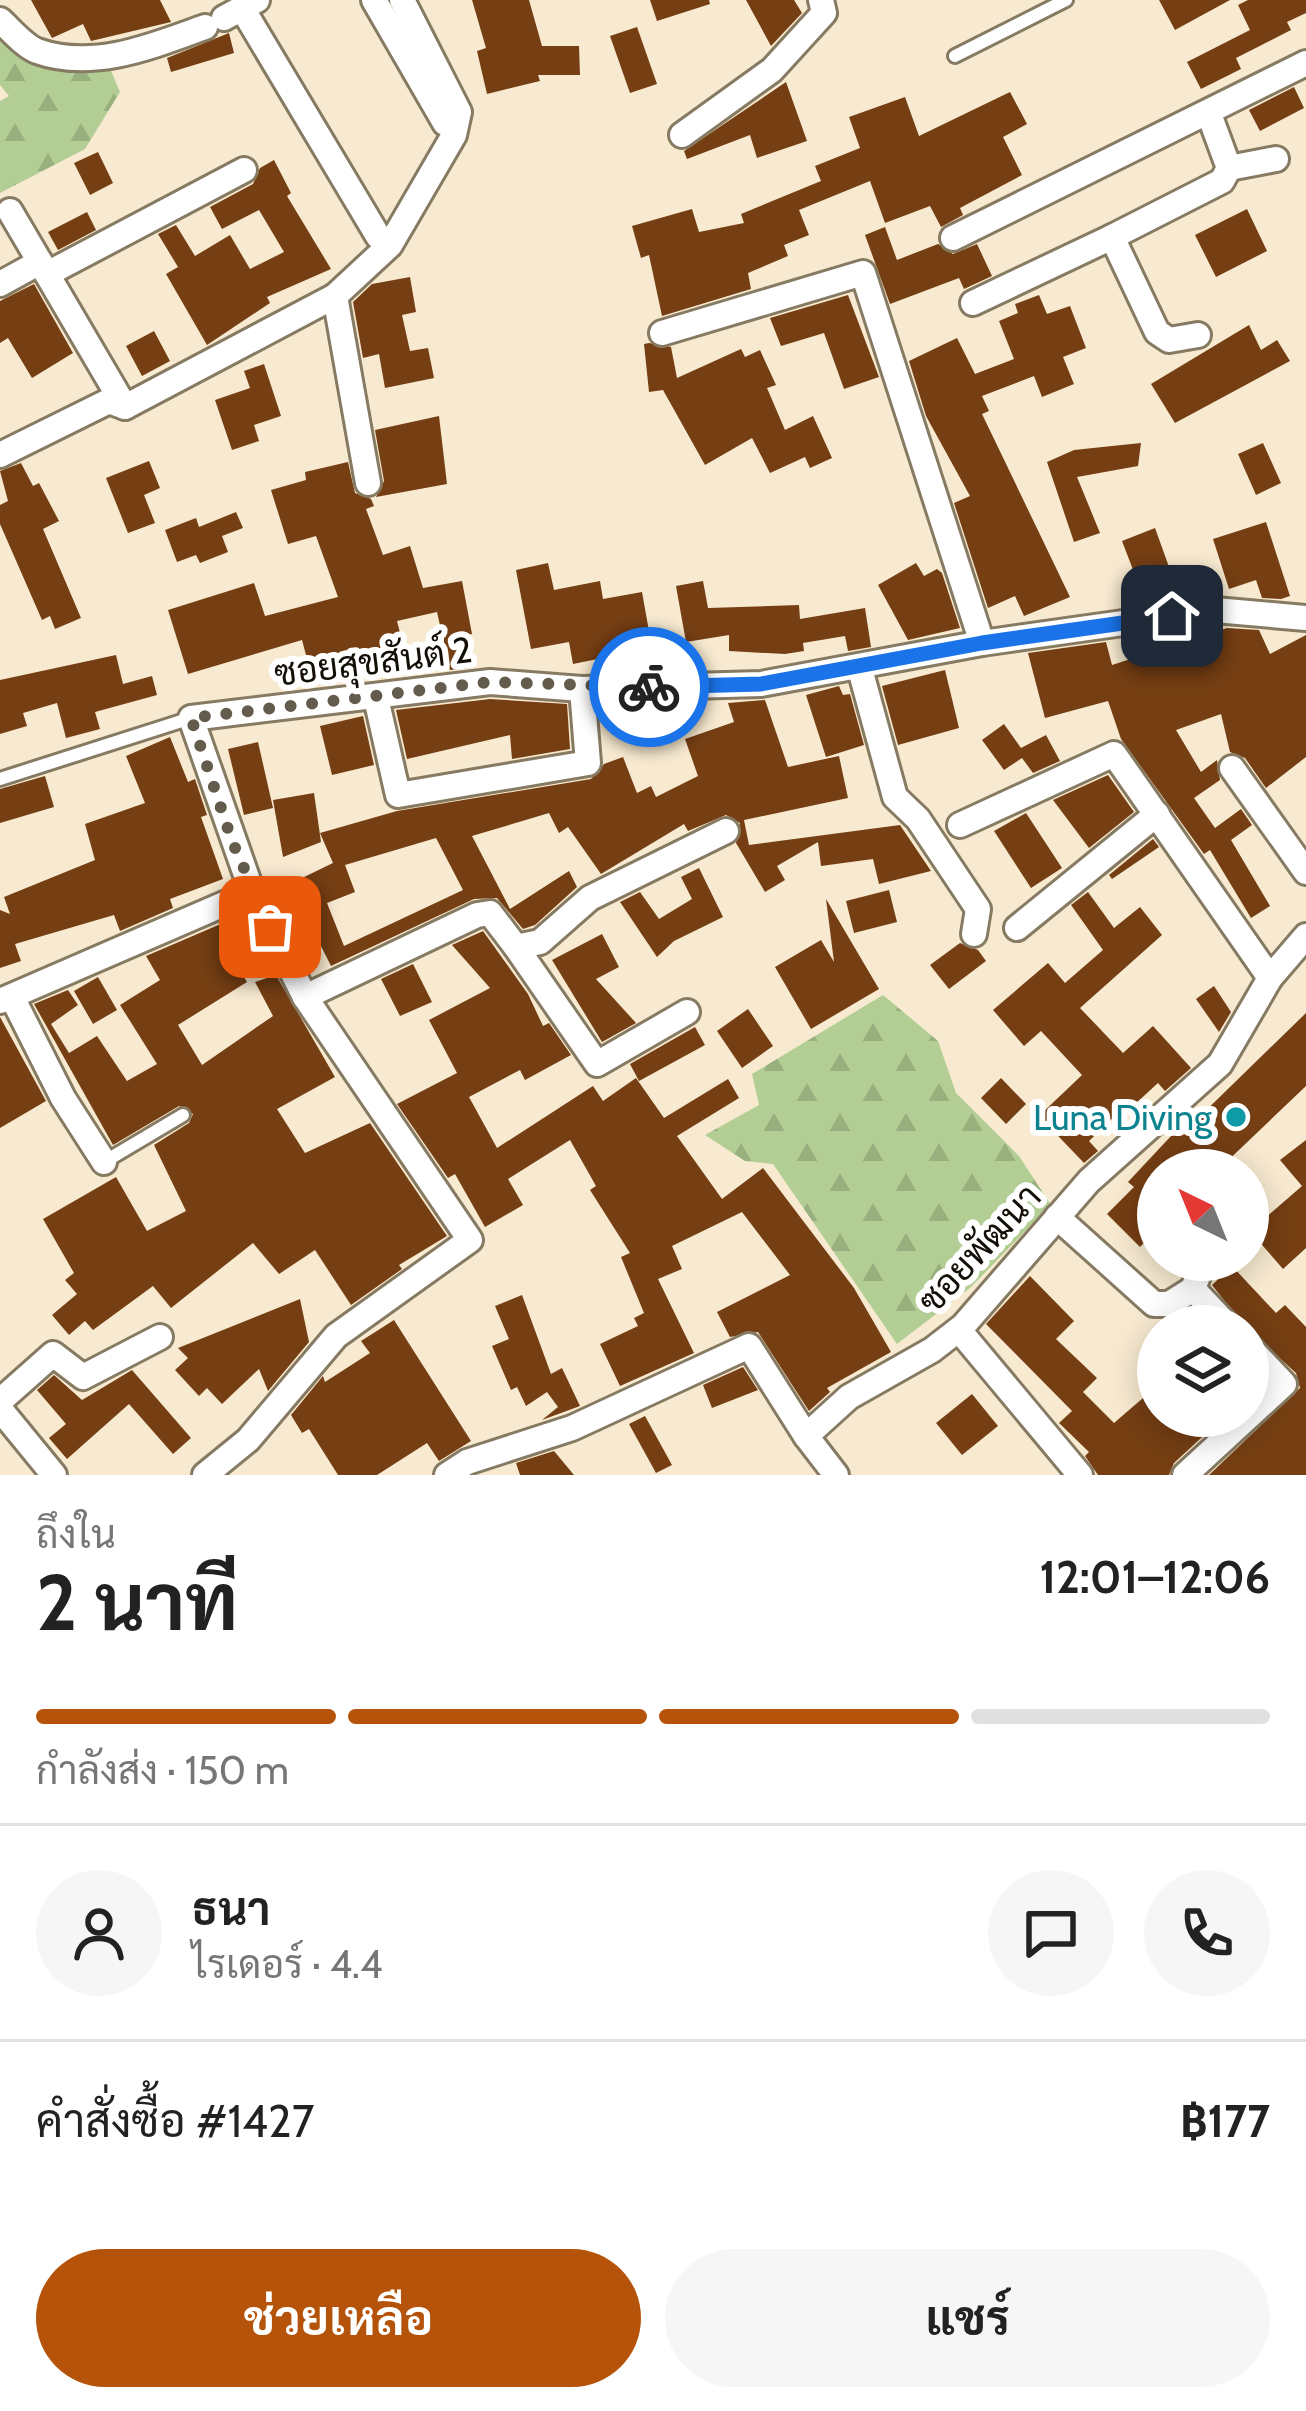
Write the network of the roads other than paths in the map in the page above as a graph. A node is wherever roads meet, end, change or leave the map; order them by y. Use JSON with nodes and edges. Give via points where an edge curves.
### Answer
{"nodes":[{"id":1,"x":374,"y":0,"type":"edge"},
{"id":2,"x":402,"y":0,"type":"edge"},
{"id":3,"x":821,"y":0,"type":"edge"},
{"id":4,"x":1066,"y":0,"type":"edge"},
{"id":5,"x":232,"y":13,"type":"edge"},
{"id":6,"x":0,"y":20,"type":"edge"},
{"id":7,"x":956,"y":56,"type":"dead end"},
{"id":8,"x":1306,"y":63,"type":"edge"},
{"id":9,"x":1209,"y":114,"type":"junction"},
{"id":10,"x":445,"y":123,"type":"dead end"},
{"id":11,"x":682,"y":135,"type":"dead end"},
{"id":12,"x":1276,"y":159,"type":"dead end"},
{"id":13,"x":1229,"y":168,"type":"junction"},
{"id":14,"x":244,"y":170,"type":"dead end"},
{"id":15,"x":10,"y":211,"type":"dead end"},
{"id":16,"x":378,"y":236,"type":"dead end"},
{"id":17,"x":1112,"y":237,"type":"junction"},
{"id":18,"x":953,"y":238,"type":"dead end"},
{"id":19,"x":44,"y":268,"type":"junction"},
{"id":20,"x":0,"y":284,"type":"edge"},
{"id":21,"x":335,"y":296,"type":"junction"},
{"id":22,"x":973,"y":303,"type":"dead end"},
{"id":23,"x":662,"y":333,"type":"dead end"},
{"id":24,"x":1198,"y":335,"type":"dead end"},
{"id":25,"x":125,"y":407,"type":"junction"},
{"id":26,"x":0,"y":455,"type":"edge"},
{"id":27,"x":368,"y":483,"type":"dead end"},
{"id":28,"x":1306,"y":618,"type":"edge"},
{"id":29,"x":982,"y":643,"type":"junction"},
{"id":30,"x":860,"y":669,"type":"junction"},
{"id":31,"x":583,"y":689,"type":"junction"},
{"id":32,"x":376,"y":698,"type":"junction"},
{"id":33,"x":191,"y":718,"type":"junction"},
{"id":34,"x":1232,"y":768,"type":"dead end"},
{"id":35,"x":0,"y":779,"type":"edge"},
{"id":36,"x":1156,"y":814,"type":"junction"},
{"id":37,"x":960,"y":825,"type":"dead end"},
{"id":38,"x":726,"y":831,"type":"dead end"},
{"id":39,"x":1306,"y":872,"type":"edge"},
{"id":40,"x":252,"y":892,"type":"junction"},
{"id":41,"x":1017,"y":928,"type":"dead end"},
{"id":42,"x":974,"y":934,"type":"dead end"},
{"id":43,"x":1306,"y":936,"type":"edge"},
{"id":44,"x":516,"y":947,"type":"junction"},
{"id":45,"x":1270,"y":977,"type":"junction"},
{"id":46,"x":305,"y":997,"type":"junction"},
{"id":47,"x":6,"y":1000,"type":"edge"},
{"id":48,"x":687,"y":1012,"type":"dead end"},
{"id":49,"x":183,"y":1115,"type":"dead end"},
{"id":50,"x":104,"y":1162,"type":"joint"},
{"id":51,"x":1057,"y":1217,"type":"junction"},
{"id":52,"x":1196,"y":1281,"type":"edge"},
{"id":53,"x":1193,"y":1289,"type":"junction"},
{"id":54,"x":1208,"y":1305,"type":"edge"},
{"id":55,"x":958,"y":1330,"type":"junction"},
{"id":56,"x":160,"y":1337,"type":"dead end"},
{"id":57,"x":1269,"y":1368,"type":"edge"},
{"id":58,"x":1269,"y":1398,"type":"edge"},
{"id":59,"x":0,"y":1405,"type":"edge"},
{"id":60,"x":806,"y":1436,"type":"junction"},
{"id":61,"x":1226,"y":1437,"type":"edge"},
{"id":62,"x":54,"y":1475,"type":"edge"},
{"id":63,"x":205,"y":1475,"type":"edge"},
{"id":64,"x":447,"y":1475,"type":"edge"},
{"id":65,"x":836,"y":1475,"type":"edge"},
{"id":66,"x":1080,"y":1475,"type":"edge"},
{"id":67,"x":1185,"y":1475,"type":"edge"}],
"edges":[{"from":1,"to":10,"type":"street"},
{"from":2,"to":21,"type":"street","via":[[459,112],[454,135],[390,245]]},
{"from":3,"to":11,"type":"street","via":[[824,13],[772,70]]},
{"from":4,"to":7,"type":"lane"},
{"from":5,"to":6,"type":"street","via":[[138,51],[91,57],[34,50]]},
{"from":5,"to":16,"type":"street"},
{"from":8,"to":9,"type":"street"},
{"from":9,"to":13,"type":"street"},
{"from":9,"to":18,"type":"street"},
{"from":12,"to":13,"type":"street"},
{"from":13,"to":17,"type":"street","via":[[1210,189]]},
{"from":14,"to":19,"type":"street"},
{"from":15,"to":19,"type":"street"},
{"from":17,"to":22,"type":"street"},
{"from":17,"to":24,"type":"street","via":[[1157,332],[1169,340]]},
{"from":19,"to":20,"type":"street"},
{"from":19,"to":25,"type":"street"},
{"from":21,"to":25,"type":"street"},
{"from":21,"to":27,"type":"street"},
{"from":23,"to":29,"type":"street","via":[[863,273]]},
{"from":25,"to":26,"type":"street","via":[[109,401]]},
{"from":28,"to":29,"type":"street","name":"ซอยสุขสันต์ 2","via":[[1215,610]]},
{"from":29,"to":30,"type":"street","name":"ซอยสุขสันต์ 2"},
{"from":30,"to":31,"type":"street","name":"ซอยสุขสันต์ 2","via":[[761,684]]},
{"from":30,"to":42,"type":"street","via":[[896,797],[978,909]]},
{"from":31,"to":32,"type":"street","name":"ซอยสุขสันต์ 2","via":[[490,682]]},
{"from":31,"to":32,"type":"street","via":[[588,763],[398,795]]},
{"from":32,"to":33,"type":"street","name":"ซอยสุขสันต์ 2"},
{"from":33,"to":35,"type":"lane"},
{"from":33,"to":40,"type":"street"},
{"from":34,"to":39,"type":"street"},
{"from":36,"to":37,"type":"street","via":[[1114,754]]},
{"from":36,"to":41,"type":"street"},
{"from":36,"to":45,"type":"street"},
{"from":38,"to":44,"type":"street","via":[[590,898],[540,942]]},
{"from":40,"to":46,"type":"street"},
{"from":40,"to":47,"type":"street"},
{"from":43,"to":45,"type":"street","name":"ซอยพัฒนา"},
{"from":44,"to":46,"type":"street","via":[[490,913],[477,915]]},
{"from":44,"to":48,"type":"street","via":[[597,1064]]},
{"from":45,"to":51,"type":"street","name":"ซอยพัฒนา","via":[[1220,1064]]},
{"from":46,"to":63,"type":"street","via":[[470,1240],[336,1336],[248,1440]]},
{"from":47,"to":50,"type":"street"},
{"from":49,"to":50,"type":"lane"},
{"from":51,"to":53,"type":"street","via":[[1154,1304]]},
{"from":51,"to":55,"type":"street","name":"ซอยพัฒนา"},
{"from":52,"to":53,"type":"street"},
{"from":53,"to":54,"type":"street"},
{"from":55,"to":60,"type":"street","name":"ซอยพัฒนา","via":[[849,1397]]},
{"from":55,"to":66,"type":"street"},
{"from":56,"to":59,"type":"street","via":[[83,1377],[53,1354]]},
{"from":57,"to":58,"type":"street","via":[[1284,1384]]},
{"from":59,"to":62,"type":"street"},
{"from":60,"to":64,"type":"street","via":[[749,1346]]},
{"from":60,"to":65,"type":"street"},
{"from":61,"to":67,"type":"street"}]}
